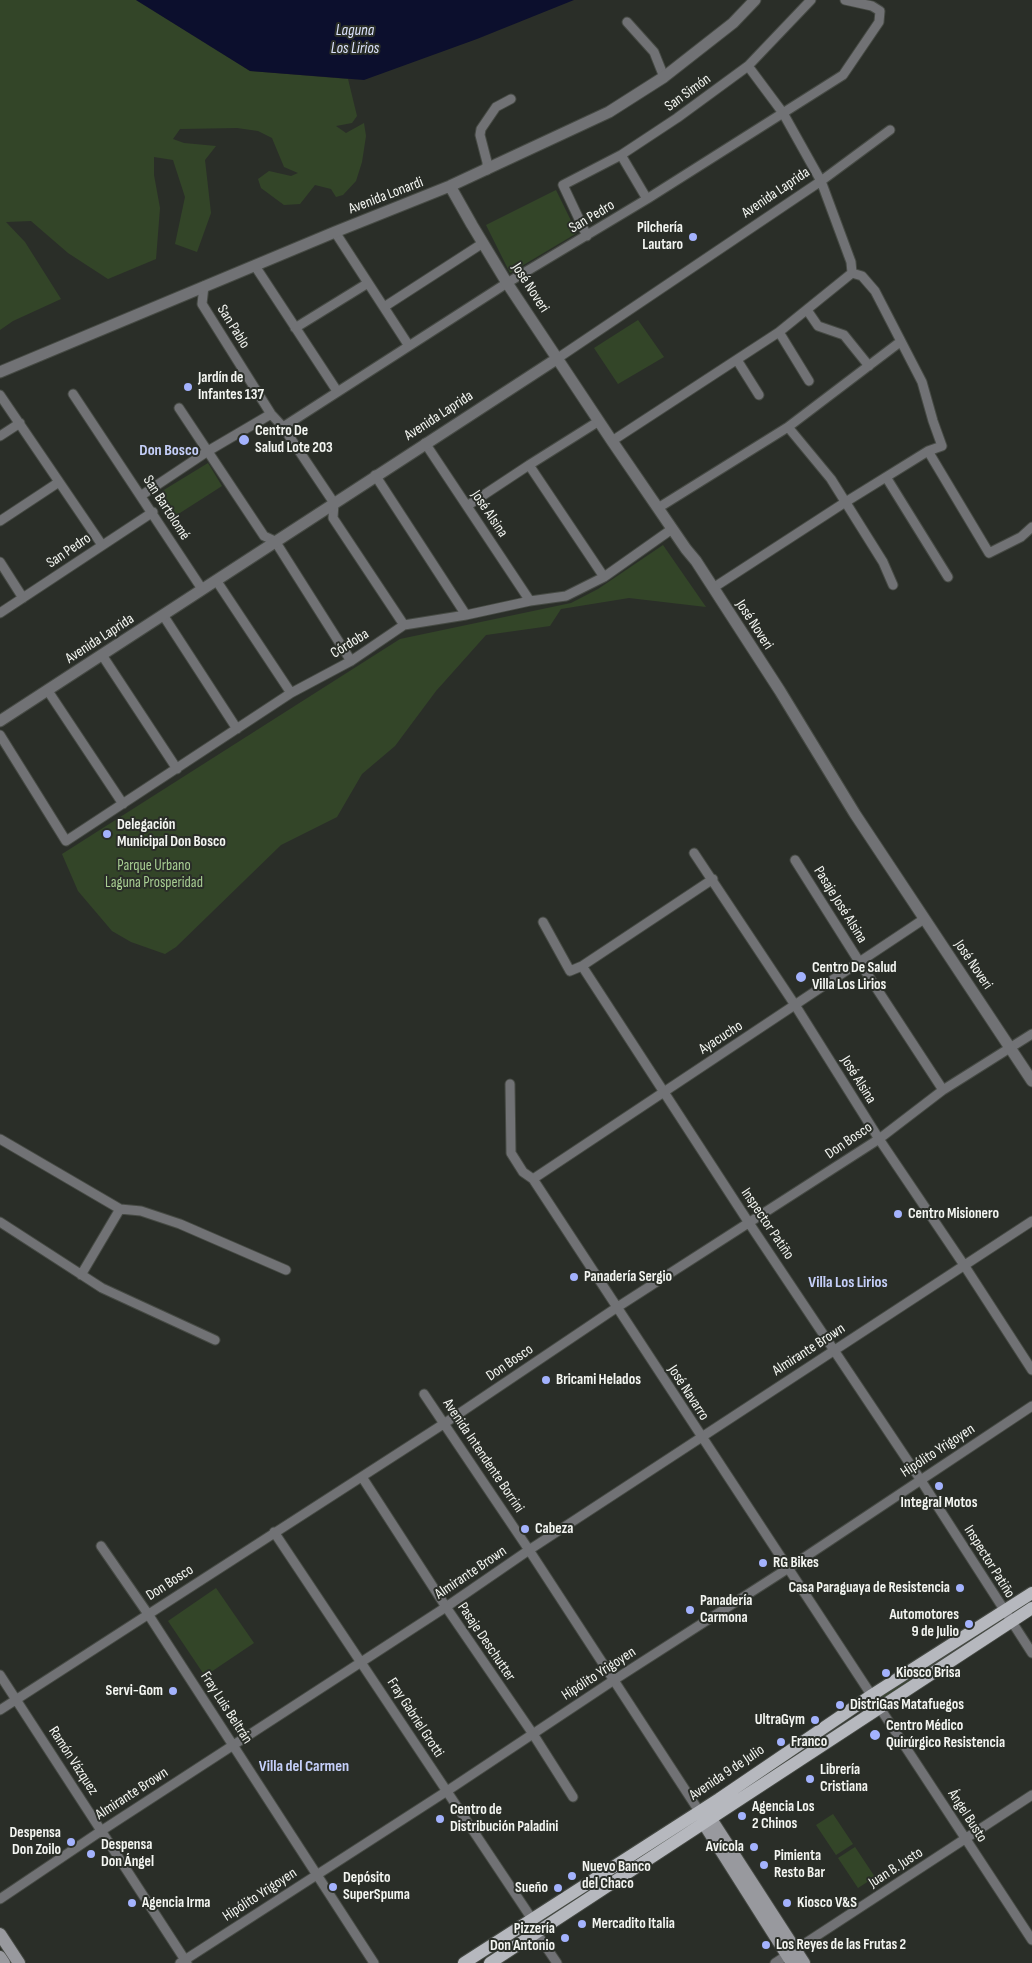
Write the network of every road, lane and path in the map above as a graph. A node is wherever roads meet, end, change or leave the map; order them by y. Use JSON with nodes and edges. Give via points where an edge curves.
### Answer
{"nodes":[{"id":1,"x":755,"y":0,"type":"edge"},
{"id":2,"x":811,"y":0,"type":"edge"},
{"id":3,"x":845,"y":0,"type":"edge"},
{"id":4,"x":627,"y":22,"type":"dead end"},
{"id":5,"x":748,"y":66,"type":"junction"},
{"id":6,"x":664,"y":77,"type":"junction"},
{"id":7,"x":511,"y":99,"type":"dead end"},
{"id":8,"x":783,"y":113,"type":"junction"},
{"id":9,"x":890,"y":130,"type":"dead end"},
{"id":10,"x":621,"y":156,"type":"junction"},
{"id":11,"x":487,"y":170,"type":"junction"},
{"id":12,"x":820,"y":181,"type":"junction"},
{"id":13,"x":450,"y":186,"type":"junction"},
{"id":14,"x":647,"y":199,"type":"junction"},
{"id":15,"x":335,"y":232,"type":"junction"},
{"id":16,"x":587,"y":236,"type":"junction"},
{"id":17,"x":483,"y":243,"type":"junction"},
{"id":18,"x":255,"y":266,"type":"junction"},
{"id":19,"x":852,"y":273,"type":"junction"},
{"id":20,"x":368,"y":283,"type":"junction"},
{"id":21,"x":507,"y":283,"type":"junction"},
{"id":22,"x":204,"y":286,"type":"junction"},
{"id":23,"x":384,"y":307,"type":"junction"},
{"id":24,"x":807,"y":310,"type":"junction"},
{"id":25,"x":295,"y":328,"type":"junction"},
{"id":26,"x":780,"y":332,"type":"junction"},
{"id":27,"x":900,"y":342,"type":"junction"},
{"id":28,"x":409,"y":346,"type":"junction"},
{"id":29,"x":558,"y":358,"type":"junction"},
{"id":30,"x":737,"y":360,"type":"junction"},
{"id":31,"x":869,"y":366,"type":"junction"},
{"id":32,"x":0,"y":372,"type":"edge"},
{"id":33,"x":809,"y":381,"type":"dead end"},
{"id":34,"x":337,"y":391,"type":"junction"},
{"id":35,"x":73,"y":394,"type":"dead end"},
{"id":36,"x":0,"y":395,"type":"edge"},
{"id":37,"x":759,"y":395,"type":"dead end"},
{"id":38,"x":179,"y":408,"type":"dead end"},
{"id":39,"x":271,"y":414,"type":"junction"},
{"id":40,"x":600,"y":421,"type":"junction"},
{"id":41,"x":20,"y":424,"type":"junction"},
{"id":42,"x":283,"y":427,"type":"junction"},
{"id":43,"x":788,"y":427,"type":"junction"},
{"id":44,"x":0,"y":436,"type":"edge"},
{"id":45,"x":612,"y":441,"type":"junction"},
{"id":46,"x":425,"y":443,"type":"junction"},
{"id":47,"x":208,"y":451,"type":"junction"},
{"id":48,"x":928,"y":451,"type":"junction"},
{"id":49,"x":529,"y":465,"type":"junction"},
{"id":50,"x":375,"y":475,"type":"junction"},
{"id":51,"x":886,"y":477,"type":"junction"},
{"id":52,"x":59,"y":482,"type":"junction"},
{"id":53,"x":142,"y":495,"type":"junction"},
{"id":54,"x":334,"y":502,"type":"junction"},
{"id":55,"x":844,"y":503,"type":"junction"},
{"id":56,"x":468,"y":506,"type":"junction"},
{"id":57,"x":658,"y":508,"type":"junction"},
{"id":58,"x":153,"y":512,"type":"junction"},
{"id":59,"x":0,"y":521,"type":"edge"},
{"id":60,"x":1032,"y":527,"type":"edge"},
{"id":61,"x":672,"y":528,"type":"junction"},
{"id":62,"x":275,"y":541,"type":"junction"},
{"id":63,"x":102,"y":545,"type":"junction"},
{"id":64,"x":0,"y":562,"type":"edge"},
{"id":65,"x":604,"y":577,"type":"junction"},
{"id":66,"x":948,"y":577,"type":"dead end"},
{"id":67,"x":216,"y":580,"type":"junction"},
{"id":68,"x":893,"y":585,"type":"dead end"},
{"id":69,"x":713,"y":588,"type":"junction"},
{"id":70,"x":202,"y":589,"type":"junction"},
{"id":71,"x":23,"y":598,"type":"junction"},
{"id":72,"x":530,"y":601,"type":"junction"},
{"id":73,"x":0,"y":613,"type":"edge"},
{"id":74,"x":466,"y":615,"type":"junction"},
{"id":75,"x":163,"y":616,"type":"junction"},
{"id":76,"x":404,"y":625,"type":"junction"},
{"id":77,"x":102,"y":655,"type":"junction"},
{"id":78,"x":351,"y":661,"type":"junction"},
{"id":79,"x":48,"y":691,"type":"junction"},
{"id":80,"x":290,"y":693,"type":"junction"},
{"id":81,"x":0,"y":721,"type":"edge"},
{"id":82,"x":237,"y":729,"type":"junction"},
{"id":83,"x":0,"y":735,"type":"edge"},
{"id":84,"x":177,"y":769,"type":"junction"},
{"id":85,"x":123,"y":804,"type":"junction"},
{"id":86,"x":694,"y":853,"type":"dead end"},
{"id":87,"x":795,"y":860,"type":"dead end"},
{"id":88,"x":712,"y":879,"type":"junction"},
{"id":89,"x":924,"y":919,"type":"junction"},
{"id":90,"x":543,"y":922,"type":"dead end"},
{"id":91,"x":860,"y":963,"type":"junction"},
{"id":92,"x":582,"y":966,"type":"junction"},
{"id":93,"x":795,"y":1005,"type":"junction"},
{"id":94,"x":1032,"y":1034,"type":"edge"},
{"id":95,"x":1010,"y":1047,"type":"junction"},
{"id":96,"x":1032,"y":1081,"type":"edge"},
{"id":97,"x":510,"y":1084,"type":"dead end"},
{"id":98,"x":943,"y":1090,"type":"junction"},
{"id":99,"x":664,"y":1091,"type":"junction"},
{"id":100,"x":0,"y":1139,"type":"edge"},
{"id":101,"x":879,"y":1139,"type":"junction"},
{"id":102,"x":532,"y":1178,"type":"junction"},
{"id":103,"x":120,"y":1209,"type":"junction"},
{"id":104,"x":1032,"y":1221,"type":"edge"},
{"id":105,"x":0,"y":1222,"type":"edge"},
{"id":106,"x":749,"y":1223,"type":"junction"},
{"id":107,"x":964,"y":1265,"type":"junction"},
{"id":108,"x":286,"y":1270,"type":"dead end"},
{"id":109,"x":81,"y":1275,"type":"junction"},
{"id":110,"x":616,"y":1308,"type":"junction"},
{"id":111,"x":215,"y":1340,"type":"dead end"},
{"id":112,"x":835,"y":1350,"type":"junction"},
{"id":113,"x":1032,"y":1370,"type":"edge"},
{"id":114,"x":424,"y":1394,"type":"dead end"},
{"id":115,"x":1032,"y":1406,"type":"edge"},
{"id":116,"x":445,"y":1423,"type":"junction"},
{"id":117,"x":701,"y":1437,"type":"junction"},
{"id":118,"x":362,"y":1476,"type":"junction"},
{"id":119,"x":920,"y":1479,"type":"junction"},
{"id":120,"x":274,"y":1532,"type":"junction"},
{"id":121,"x":100,"y":1546,"type":"dead end"},
{"id":122,"x":529,"y":1550,"type":"junction"},
{"id":123,"x":787,"y":1569,"type":"junction"},
{"id":124,"x":1032,"y":1593,"type":"edge"},
{"id":125,"x":446,"y":1607,"type":"junction"},
{"id":126,"x":1032,"y":1608,"type":"edge"},
{"id":127,"x":148,"y":1614,"type":"junction"},
{"id":128,"x":1008,"y":1616,"type":"junction"},
{"id":129,"x":1032,"y":1653,"type":"edge"},
{"id":130,"x":361,"y":1661,"type":"junction"},
{"id":131,"x":0,"y":1675,"type":"edge"},
{"id":132,"x":614,"y":1680,"type":"junction"},
{"id":133,"x":872,"y":1695,"type":"junction"},
{"id":134,"x":16,"y":1699,"type":"junction"},
{"id":135,"x":880,"y":1707,"type":"junction"},
{"id":136,"x":0,"y":1710,"type":"edge"},
{"id":137,"x":533,"y":1734,"type":"junction"},
{"id":138,"x":233,"y":1744,"type":"junction"},
{"id":139,"x":447,"y":1791,"type":"junction"},
{"id":140,"x":1032,"y":1795,"type":"edge"},
{"id":141,"x":573,"y":1797,"type":"dead end"},
{"id":142,"x":699,"y":1811,"type":"junction"},
{"id":143,"x":708,"y":1822,"type":"junction"},
{"id":144,"x":101,"y":1830,"type":"junction"},
{"id":145,"x":966,"y":1839,"type":"junction"},
{"id":146,"x":316,"y":1876,"type":"junction"},
{"id":147,"x":0,"y":1899,"type":"edge"},
{"id":148,"x":532,"y":1919,"type":"junction"},
{"id":149,"x":536,"y":1932,"type":"junction"},
{"id":150,"x":0,"y":1934,"type":"edge"},
{"id":151,"x":1032,"y":1940,"type":"edge"},
{"id":152,"x":791,"y":1956,"type":"edge"},
{"id":153,"x":0,"y":1957,"type":"edge"},
{"id":154,"x":184,"y":1962,"type":"edge"},
{"id":155,"x":4,"y":1963,"type":"edge"},
{"id":156,"x":19,"y":1963,"type":"edge"},
{"id":157,"x":374,"y":1963,"type":"edge"},
{"id":158,"x":464,"y":1963,"type":"edge"},
{"id":159,"x":490,"y":1963,"type":"edge"},
{"id":160,"x":557,"y":1963,"type":"edge"},
{"id":161,"x":775,"y":1963,"type":"edge"},
{"id":162,"x":804,"y":1963,"type":"edge"}],
"edges":[{"from":1,"to":6,"type":"street","name":"Avenida Lonardi","via":[[733,23]]},
{"from":2,"to":5,"type":"street","name":"San Simón"},
{"from":3,"to":8,"type":"street","name":"San Pedro","via":[[880,11],[879,22],[843,75]]},
{"from":4,"to":6,"type":"street","via":[[654,52]]},
{"from":5,"to":8,"type":"street"},
{"from":5,"to":10,"type":"street","name":"San Simón"},
{"from":6,"to":11,"type":"street","name":"Avenida Lonardi","via":[[609,112]]},
{"from":7,"to":11,"type":"street","via":[[496,107],[481,129]]},
{"from":8,"to":12,"type":"street"},
{"from":8,"to":14,"type":"street","name":"San Pedro"},
{"from":9,"to":12,"type":"street","name":"Avenida Laprida"},
{"from":10,"to":14,"type":"street"},
{"from":10,"to":16,"type":"street","name":"San Simón","via":[[563,185]]},
{"from":11,"to":13,"type":"street","name":"Avenida Lonardi"},
{"from":12,"to":19,"type":"street","via":[[851,262]]},
{"from":12,"to":29,"type":"street","name":"Avenida Laprida"},
{"from":13,"to":15,"type":"street","name":"Avenida Lonardi"},
{"from":13,"to":17,"type":"street","name":"José Noveri"},
{"from":14,"to":16,"type":"street","name":"San Pedro"},
{"from":15,"to":18,"type":"street","name":"Avenida Lonardi"},
{"from":15,"to":20,"type":"street"},
{"from":16,"to":21,"type":"street","name":"San Pedro"},
{"from":17,"to":21,"type":"street","name":"José Noveri"},
{"from":17,"to":23,"type":"street"},
{"from":18,"to":22,"type":"street","name":"Avenida Lonardi"},
{"from":18,"to":25,"type":"street"},
{"from":19,"to":24,"type":"street"},
{"from":19,"to":27,"type":"street","via":[[862,276],[875,292]]},
{"from":20,"to":23,"type":"street"},
{"from":20,"to":25,"type":"street"},
{"from":21,"to":28,"type":"street","name":"San Pedro"},
{"from":21,"to":29,"type":"street","name":"José Noveri"},
{"from":22,"to":32,"type":"street","name":"Avenida Lonardi"},
{"from":22,"to":39,"type":"street","name":"San Pablo","via":[[202,304]]},
{"from":23,"to":28,"type":"street"},
{"from":24,"to":26,"type":"street"},
{"from":24,"to":31,"type":"street","via":[[818,326],[844,335]]},
{"from":25,"to":34,"type":"street"},
{"from":26,"to":30,"type":"street"},
{"from":26,"to":33,"type":"street"},
{"from":27,"to":31,"type":"street"},
{"from":27,"to":48,"type":"street","via":[[922,382],[942,446]]},
{"from":28,"to":34,"type":"street","name":"San Pedro"},
{"from":29,"to":40,"type":"street","name":"José Noveri"},
{"from":29,"to":46,"type":"street","name":"Avenida Laprida"},
{"from":30,"to":37,"type":"street"},
{"from":30,"to":45,"type":"street"},
{"from":31,"to":43,"type":"street"},
{"from":34,"to":42,"type":"street","name":"San Pedro"},
{"from":35,"to":53,"type":"street","name":"San Bartolomé"},
{"from":36,"to":41,"type":"street"},
{"from":38,"to":47,"type":"street"},
{"from":39,"to":42,"type":"street","name":"San Pablo"},
{"from":39,"to":47,"type":"street"},
{"from":40,"to":45,"type":"street","name":"José Noveri"},
{"from":40,"to":49,"type":"street"},
{"from":41,"to":44,"type":"street"},
{"from":41,"to":52,"type":"street"},
{"from":42,"to":54,"type":"street","name":"San Pablo"},
{"from":43,"to":55,"type":"street","via":[[831,479]]},
{"from":43,"to":57,"type":"street"},
{"from":45,"to":57,"type":"street","name":"José Noveri"},
{"from":46,"to":50,"type":"street","name":"Avenida Laprida"},
{"from":46,"to":56,"type":"street","name":"José Alsina"},
{"from":47,"to":53,"type":"street"},
{"from":47,"to":62,"type":"street","via":[[264,536]]},
{"from":48,"to":51,"type":"street"},
{"from":48,"to":60,"type":"street","via":[[989,553],[1021,537]]},
{"from":49,"to":56,"type":"street"},
{"from":49,"to":65,"type":"street"},
{"from":50,"to":54,"type":"street","name":"Avenida Laprida"},
{"from":50,"to":74,"type":"street"},
{"from":51,"to":55,"type":"street"},
{"from":51,"to":66,"type":"street"},
{"from":52,"to":59,"type":"street"},
{"from":52,"to":63,"type":"street"},
{"from":53,"to":58,"type":"street","name":"San Bartolomé"},
{"from":54,"to":62,"type":"street","name":"Avenida Laprida"},
{"from":54,"to":76,"type":"street","via":[[333,518]]},
{"from":55,"to":68,"type":"street"},
{"from":55,"to":69,"type":"street"},
{"from":56,"to":72,"type":"street","name":"José Alsina"},
{"from":57,"to":61,"type":"street","name":"José Noveri"},
{"from":58,"to":63,"type":"street","name":"San Pedro"},
{"from":58,"to":70,"type":"street","name":"San Bartolomé"},
{"from":61,"to":65,"type":"street","name":"Córdoba"},
{"from":61,"to":69,"type":"street","name":"José Noveri"},
{"from":62,"to":67,"type":"street","name":"Avenida Laprida"},
{"from":62,"to":78,"type":"street"},
{"from":63,"to":71,"type":"street","name":"San Pedro"},
{"from":64,"to":71,"type":"street"},
{"from":65,"to":72,"type":"street","name":"Córdoba","via":[[566,596]]},
{"from":67,"to":70,"type":"street","name":"Avenida Laprida"},
{"from":67,"to":80,"type":"street"},
{"from":69,"to":89,"type":"street","name":"José Noveri"},
{"from":70,"to":75,"type":"street","name":"Avenida Laprida"},
{"from":71,"to":73,"type":"street","name":"San Pedro"},
{"from":72,"to":74,"type":"street","name":"Córdoba"},
{"from":74,"to":76,"type":"street","name":"Córdoba"},
{"from":75,"to":77,"type":"street","name":"Avenida Laprida"},
{"from":75,"to":82,"type":"street"},
{"from":76,"to":78,"type":"street","name":"Córdoba"},
{"from":77,"to":79,"type":"street","name":"Avenida Laprida"},
{"from":77,"to":84,"type":"street"},
{"from":78,"to":80,"type":"street","name":"Córdoba"},
{"from":79,"to":81,"type":"street","name":"Avenida Laprida"},
{"from":79,"to":85,"type":"street"},
{"from":80,"to":82,"type":"street","name":"Córdoba"},
{"from":82,"to":84,"type":"street","name":"Córdoba"},
{"from":83,"to":85,"type":"street","name":"Córdoba","via":[[66,842]]},
{"from":84,"to":85,"type":"street","name":"Córdoba"},
{"from":86,"to":88,"type":"street","name":"José Alsina"},
{"from":87,"to":91,"type":"street","name":"Pasaje José Alsina"},
{"from":88,"to":92,"type":"street"},
{"from":88,"to":93,"type":"street","name":"José Alsina"},
{"from":89,"to":91,"type":"street","name":"Ayacucho"},
{"from":89,"to":95,"type":"street","name":"José Noveri"},
{"from":90,"to":92,"type":"street","via":[[570,971]]},
{"from":91,"to":93,"type":"street","name":"Ayacucho"},
{"from":91,"to":98,"type":"street","name":"Pasaje José Alsina"},
{"from":92,"to":99,"type":"street","name":"Inspector Patiño"},
{"from":93,"to":99,"type":"street","name":"Ayacucho"},
{"from":93,"to":101,"type":"street","name":"José Alsina"},
{"from":94,"to":95,"type":"street","name":"Don Bosco"},
{"from":95,"to":96,"type":"street","name":"José Noveri"},
{"from":95,"to":98,"type":"street","name":"Don Bosco"},
{"from":97,"to":102,"type":"street","name":"José Navarro","via":[[511,1152],[523,1172]]},
{"from":98,"to":101,"type":"street","name":"Don Bosco"},
{"from":99,"to":102,"type":"street","name":"Ayacucho"},
{"from":99,"to":106,"type":"street","name":"Inspector Patiño"},
{"from":100,"to":103,"type":"street"},
{"from":101,"to":106,"type":"street","name":"Don Bosco"},
{"from":101,"to":107,"type":"street","name":"José Alsina"},
{"from":102,"to":110,"type":"street","name":"José Navarro"},
{"from":103,"to":108,"type":"street","via":[[141,1211],[180,1224]]},
{"from":103,"to":109,"type":"street"},
{"from":104,"to":107,"type":"street","name":"Almirante Brown"},
{"from":105,"to":109,"type":"street"},
{"from":106,"to":110,"type":"street","name":"Don Bosco"},
{"from":106,"to":112,"type":"street","name":"Inspector Patiño"},
{"from":107,"to":112,"type":"street","name":"Almirante Brown"},
{"from":107,"to":113,"type":"street","name":"José Alsina"},
{"from":109,"to":111,"type":"street","via":[[102,1288]]},
{"from":110,"to":116,"type":"street","name":"Don Bosco"},
{"from":110,"to":117,"type":"street","name":"José Navarro"},
{"from":112,"to":117,"type":"street","name":"Almirante Brown"},
{"from":112,"to":119,"type":"street","name":"Inspector Patiño"},
{"from":114,"to":116,"type":"street","name":"Avenida Intendente Borrini"},
{"from":115,"to":119,"type":"street","name":"Hipólito Yrigoyen"},
{"from":116,"to":118,"type":"street","name":"Don Bosco"},
{"from":116,"to":122,"type":"street","name":"Avenida Intendente Borrini"},
{"from":117,"to":122,"type":"street","name":"Almirante Brown"},
{"from":117,"to":123,"type":"street","name":"José Navarro"},
{"from":118,"to":120,"type":"street","name":"Don Bosco"},
{"from":118,"to":125,"type":"street","name":"Pasaje Deschutter"},
{"from":119,"to":123,"type":"street","name":"Hipólito Yrigoyen"},
{"from":119,"to":128,"type":"street","name":"Inspector Patiño"},
{"from":120,"to":127,"type":"street","name":"Don Bosco"},
{"from":120,"to":130,"type":"street","name":"Fray Gabriel Grotti"},
{"from":121,"to":127,"type":"street","name":"Fray Luis Beltrán"},
{"from":122,"to":125,"type":"street","name":"Almirante Brown"},
{"from":122,"to":132,"type":"street","name":"Avenida Intendente Borrini"},
{"from":123,"to":132,"type":"street","name":"Hipólito Yrigoyen"},
{"from":123,"to":133,"type":"street","name":"José Navarro"},
{"from":124,"to":128,"type":"main road","name":"Avenida 9 de Julio"},
{"from":125,"to":130,"type":"street","name":"Almirante Brown"},
{"from":125,"to":137,"type":"street","name":"Pasaje Deschutter"},
{"from":126,"to":128,"type":"main road","name":"Avenida 9 de Julio"},
{"from":127,"to":134,"type":"street","name":"Don Bosco"},
{"from":127,"to":138,"type":"street","name":"Fray Luis Beltrán"},
{"from":128,"to":129,"type":"street","name":"Inspector Patiño"},
{"from":128,"to":133,"type":"main road","name":"Avenida 9 de Julio"},
{"from":128,"to":135,"type":"main road","name":"Avenida 9 de Julio"},
{"from":130,"to":138,"type":"street","name":"Almirante Brown"},
{"from":130,"to":139,"type":"street","name":"Fray Gabriel Grotti"},
{"from":131,"to":134,"type":"street","name":"Ramón Vázquez"},
{"from":132,"to":137,"type":"street","name":"Hipólito Yrigoyen"},
{"from":132,"to":142,"type":"street","name":"Avenida Intendente Borrini"},
{"from":133,"to":135,"type":"street","name":"José Navarro"},
{"from":133,"to":142,"type":"main road","name":"Avenida 9 de Julio"},
{"from":134,"to":136,"type":"street","name":"Don Bosco"},
{"from":134,"to":144,"type":"street","name":"Ramón Vázquez"},
{"from":135,"to":143,"type":"main road","name":"Avenida 9 de Julio"},
{"from":135,"to":145,"type":"street","name":"Ángel Busto"},
{"from":137,"to":139,"type":"street","name":"Hipólito Yrigoyen"},
{"from":137,"to":141,"type":"street","name":"Pasaje Deschutter"},
{"from":138,"to":144,"type":"street","name":"Almirante Brown"},
{"from":138,"to":146,"type":"street","name":"Fray Luis Beltrán"},
{"from":139,"to":146,"type":"street","name":"Hipólito Yrigoyen"},
{"from":139,"to":148,"type":"street","name":"Fray Gabriel Grotti"},
{"from":140,"to":145,"type":"street","name":"Juan B. Justo"},
{"from":142,"to":143,"type":"main road"},
{"from":142,"to":148,"type":"main road","name":"Avenida 9 de Julio"},
{"from":143,"to":149,"type":"main road","name":"Avenida 9 de Julio"},
{"from":143,"to":152,"type":"main road"},
{"from":144,"to":147,"type":"street","name":"Almirante Brown"},
{"from":144,"to":154,"type":"street","name":"Ramón Vázquez"},
{"from":145,"to":151,"type":"street","name":"Ángel Busto"},
{"from":145,"to":152,"type":"street","name":"Juan B. Justo"},
{"from":146,"to":154,"type":"street","name":"Hipólito Yrigoyen"},
{"from":146,"to":157,"type":"street","name":"Fray Luis Beltrán"},
{"from":148,"to":149,"type":"street","name":"Fray Gabriel Grotti"},
{"from":148,"to":158,"type":"main road","name":"Avenida 9 de Julio"},
{"from":149,"to":159,"type":"main road","name":"Avenida 9 de Julio"},
{"from":149,"to":160,"type":"street","name":"Fray Gabriel Grotti"},
{"from":150,"to":156,"type":"main road"},
{"from":152,"to":161,"type":"street","name":"Juan B. Justo"},
{"from":152,"to":162,"type":"main road"},
{"from":153,"to":155,"type":"main road"}]}
